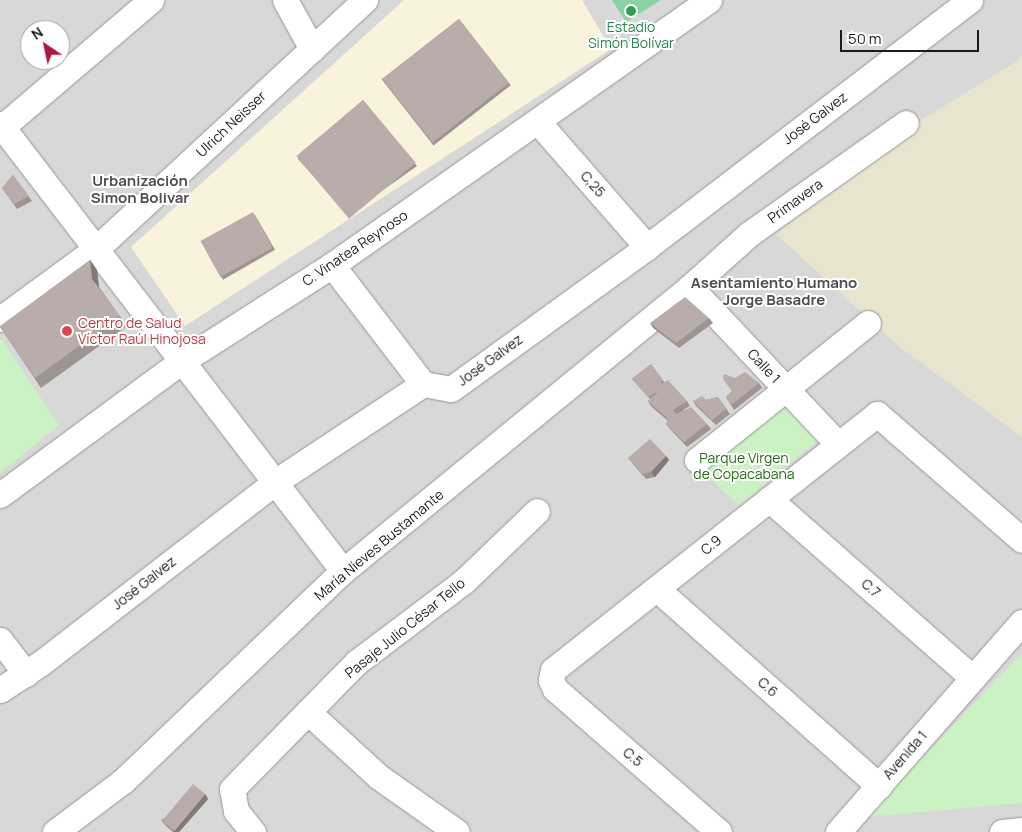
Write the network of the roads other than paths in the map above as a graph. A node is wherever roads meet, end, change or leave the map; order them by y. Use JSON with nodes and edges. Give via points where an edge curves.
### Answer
{"nodes":[{"id":1,"x":151,"y":0,"type":"edge"},
{"id":2,"x":285,"y":0,"type":"edge"},
{"id":3,"x":365,"y":0,"type":"edge"},
{"id":4,"x":709,"y":0,"type":"edge"},
{"id":5,"x":970,"y":0,"type":"edge"},
{"id":6,"x":312,"y":49,"type":"junction"},
{"id":7,"x":538,"y":122,"type":"junction"},
{"id":8,"x":906,"y":123,"type":"dead end"},
{"id":9,"x":1,"y":127,"type":"edge"},
{"id":10,"x":647,"y":247,"type":"junction"},
{"id":11,"x":96,"y":249,"type":"junction"},
{"id":12,"x":332,"y":265,"type":"junction"},
{"id":13,"x":690,"y":287,"type":"junction"},
{"id":14,"x":0,"y":319,"type":"edge"},
{"id":15,"x":868,"y":323,"type":"dead end"},
{"id":16,"x":182,"y":361,"type":"junction"},
{"id":17,"x":423,"y":384,"type":"junction"},
{"id":18,"x":786,"y":389,"type":"junction"},
{"id":19,"x":838,"y":444,"type":"junction"},
{"id":20,"x":697,"y":460,"type":"dead end"},
{"id":21,"x":275,"y":482,"type":"junction"},
{"id":22,"x":0,"y":495,"type":"edge"},
{"id":23,"x":769,"y":499,"type":"junction"},
{"id":24,"x":537,"y":511,"type":"dead end"},
{"id":25,"x":1022,"y":540,"type":"edge"},
{"id":26,"x":343,"y":571,"type":"junction"},
{"id":27,"x":657,"y":589,"type":"junction"},
{"id":28,"x":1022,"y":622,"type":"edge"},
{"id":29,"x":0,"y":640,"type":"edge"},
{"id":30,"x":26,"y":674,"type":"junction"},
{"id":31,"x":973,"y":678,"type":"junction"},
{"id":32,"x":551,"y":680,"type":"joint"},
{"id":33,"x":0,"y":690,"type":"edge"},
{"id":34,"x":308,"y":712,"type":"junction"},
{"id":35,"x":879,"y":786,"type":"junction"},
{"id":36,"x":1022,"y":830,"type":"edge"},
{"id":37,"x":55,"y":832,"type":"edge"},
{"id":38,"x":253,"y":832,"type":"edge"},
{"id":39,"x":457,"y":832,"type":"edge"},
{"id":40,"x":719,"y":832,"type":"edge"},
{"id":41,"x":838,"y":832,"type":"edge"},
{"id":42,"x":1002,"y":832,"type":"edge"}],
"edges":[{"from":1,"to":9,"type":"street"},
{"from":2,"to":6,"type":"street"},
{"from":3,"to":6,"type":"street","name":"Ulrich Neisser"},
{"from":4,"to":7,"type":"street","name":"C. Vinatea Reynoso"},
{"from":5,"to":10,"type":"street","name":"José Galvez"},
{"from":6,"to":11,"type":"street","name":"Ulrich Neisser"},
{"from":7,"to":10,"type":"street","name":"C,25"},
{"from":7,"to":12,"type":"street","name":"C. Vinatea Reynoso"},
{"from":8,"to":13,"type":"street","name":"Primavera","via":[[749,234]]},
{"from":9,"to":11,"type":"street"},
{"from":10,"to":17,"type":"street","name":"José Galvez","via":[[450,389]]},
{"from":11,"to":14,"type":"street","name":"Ulrich Neisser"},
{"from":11,"to":16,"type":"street"},
{"from":12,"to":16,"type":"street","name":"C. Vinatea Reynoso"},
{"from":12,"to":17,"type":"street"},
{"from":13,"to":18,"type":"street","name":"Calle 1"},
{"from":13,"to":26,"type":"street","name":"María Nieves Bustamante"},
{"from":15,"to":18,"type":"street"},
{"from":16,"to":21,"type":"street"},
{"from":16,"to":22,"type":"street","name":"C. Vinatea Reynoso"},
{"from":17,"to":21,"type":"street","name":"José Galvez"},
{"from":18,"to":19,"type":"street","name":"Calle 1"},
{"from":18,"to":20,"type":"street"},
{"from":19,"to":23,"type":"street","name":"C.9"},
{"from":19,"to":25,"type":"street","name":"C.9","via":[[877,414]]},
{"from":21,"to":26,"type":"street"},
{"from":21,"to":30,"type":"street","name":"José Galvez"},
{"from":23,"to":27,"type":"street","name":"C.9"},
{"from":23,"to":31,"type":"street","name":"C.7"},
{"from":24,"to":34,"type":"street","name":"Pasaje Julio César Tello","via":[[464,581],[357,662]]},
{"from":26,"to":37,"type":"street","name":"María Nieves Bustamante","via":[[123,781]]},
{"from":27,"to":32,"type":"street","name":"C.9","via":[[553,670]]},
{"from":27,"to":35,"type":"street","name":"C.6"},
{"from":28,"to":31,"type":"street","name":"Avenida 1"},
{"from":29,"to":30,"type":"street"},
{"from":30,"to":33,"type":"street","name":"José Galvez"},
{"from":31,"to":35,"type":"street","name":"Avenida 1"},
{"from":32,"to":40,"type":"street","name":"C.5","via":[[554,689]]},
{"from":34,"to":38,"type":"street","name":"Pasaje Julio César Tello","via":[[232,789],[236,811]]},
{"from":34,"to":39,"type":"street","via":[[378,777]]},
{"from":35,"to":41,"type":"street","name":"Avenida 1"},
{"from":36,"to":42,"type":"street"}]}
